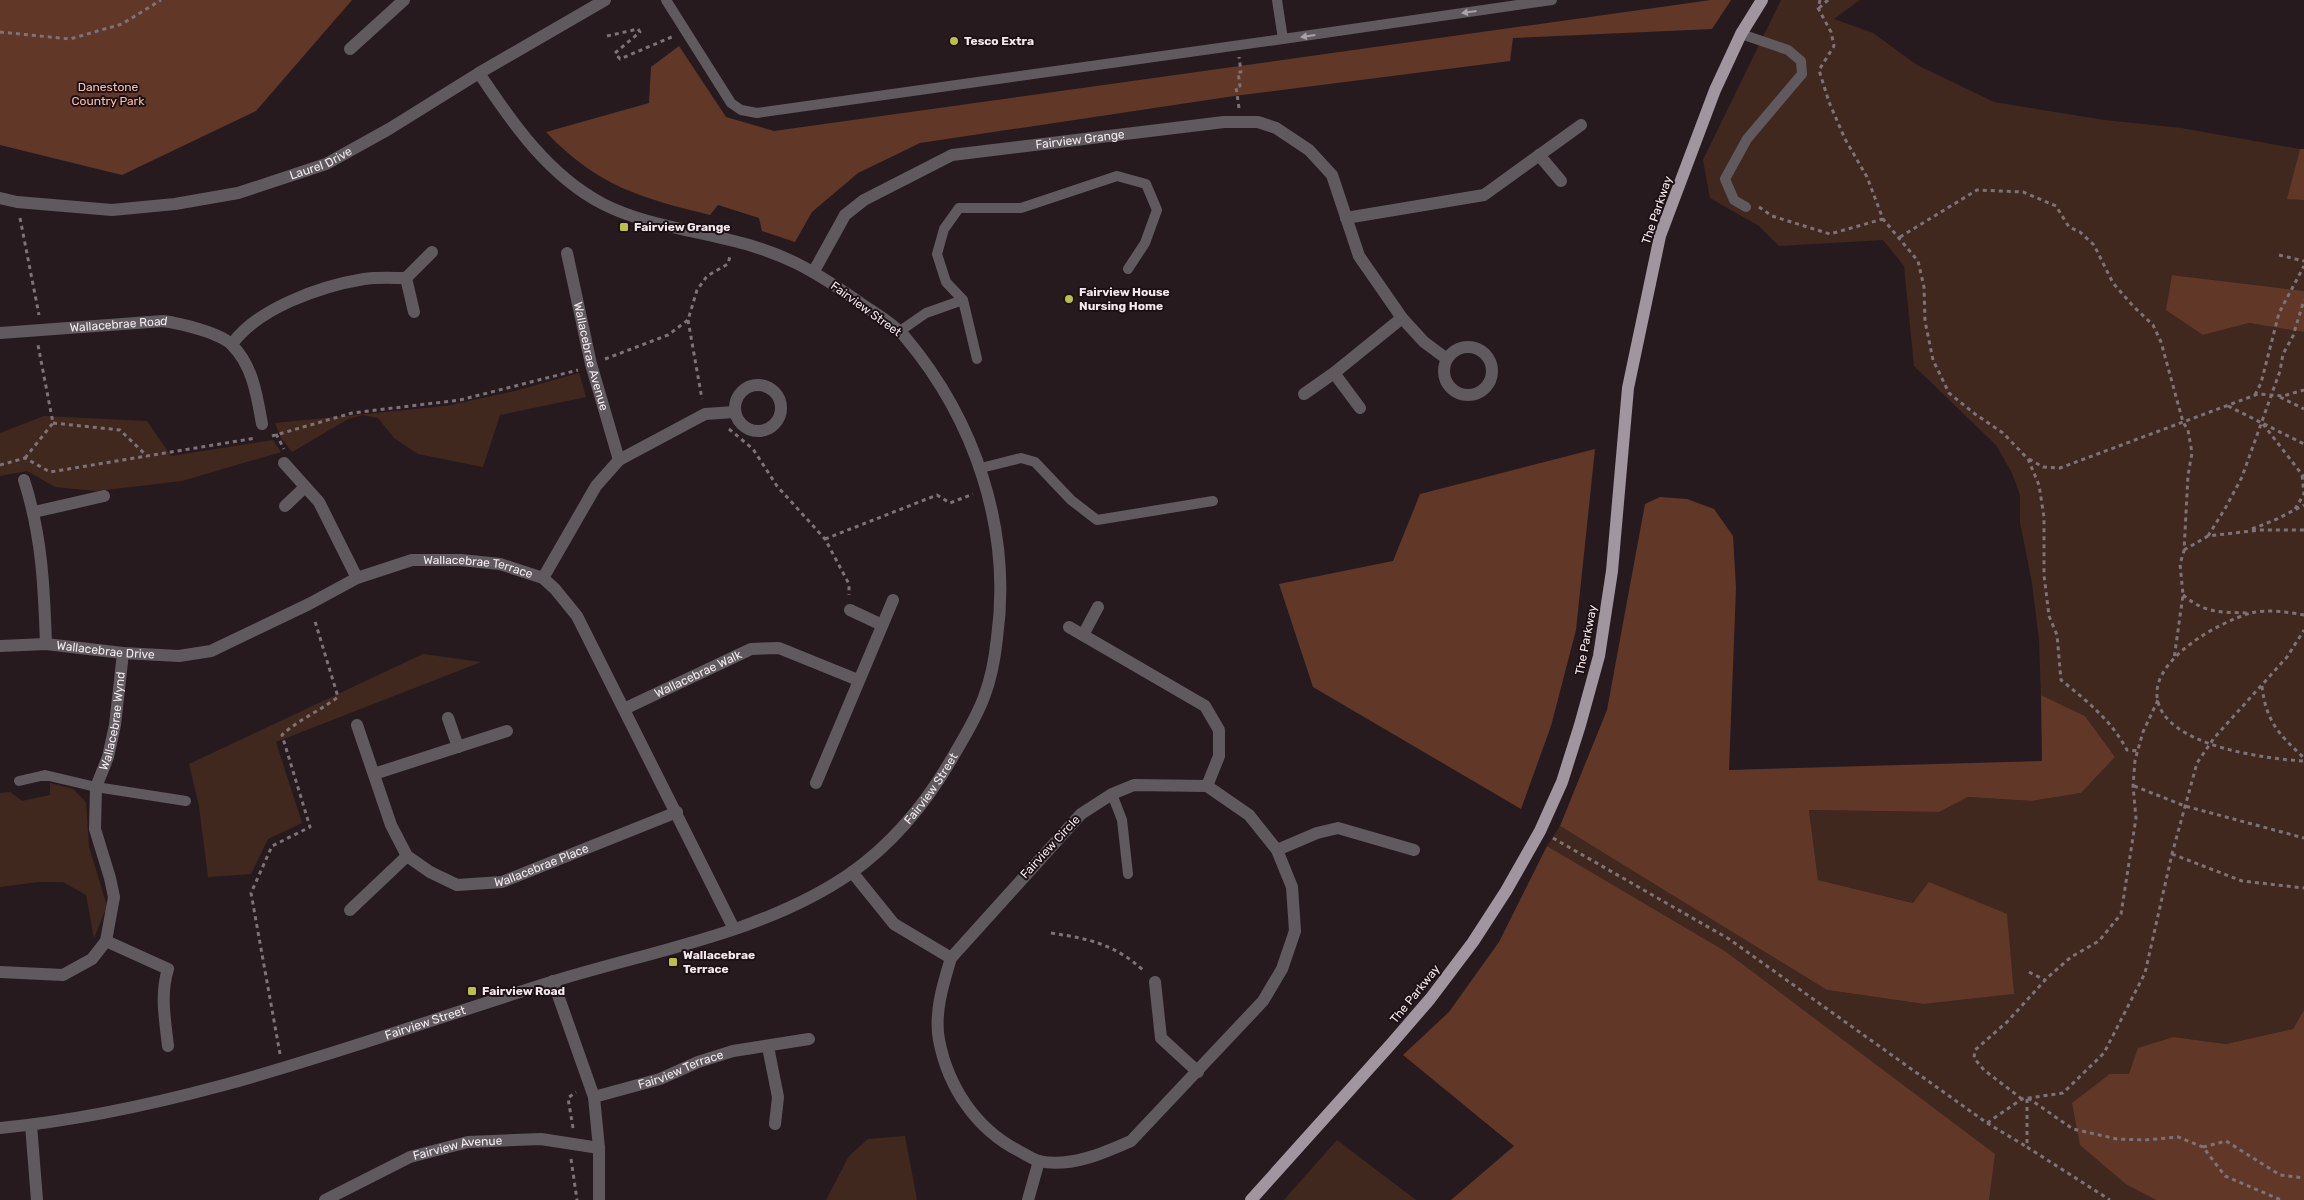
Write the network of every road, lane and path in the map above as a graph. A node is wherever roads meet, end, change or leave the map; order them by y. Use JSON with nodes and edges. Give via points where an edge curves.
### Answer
{"nodes":[{"id":1,"x":161,"y":0,"type":"edge"},
{"id":2,"x":404,"y":0,"type":"edge"},
{"id":3,"x":605,"y":0,"type":"edge"},
{"id":4,"x":666,"y":0,"type":"edge"},
{"id":5,"x":1277,"y":0,"type":"edge"},
{"id":6,"x":1552,"y":0,"type":"edge"},
{"id":7,"x":1762,"y":0,"type":"edge"},
{"id":8,"x":1820,"y":0,"type":"edge"},
{"id":9,"x":1828,"y":0,"type":"edge"},
{"id":10,"x":1818,"y":8,"type":"junction"},
{"id":11,"x":686,"y":31,"type":"junction"},
{"id":12,"x":0,"y":32,"type":"edge"},
{"id":13,"x":1741,"y":34,"type":"junction"},
{"id":14,"x":607,"y":36,"type":"dead end"},
{"id":15,"x":1283,"y":39,"type":"junction"},
{"id":16,"x":1238,"y":46,"type":"junction"},
{"id":17,"x":350,"y":50,"type":"dead end"},
{"id":18,"x":479,"y":73,"type":"junction"},
{"id":19,"x":1240,"y":121,"type":"junction"},
{"id":20,"x":1581,"y":125,"type":"dead end"},
{"id":21,"x":1539,"y":154,"type":"junction"},
{"id":22,"x":1561,"y":181,"type":"dead end"},
{"id":23,"x":0,"y":198,"type":"edge"},
{"id":24,"x":1746,"y":207,"type":"joint"},
{"id":25,"x":1346,"y":218,"type":"junction"},
{"id":26,"x":1883,"y":219,"type":"junction"},
{"id":27,"x":1900,"y":237,"type":"junction"},
{"id":28,"x":734,"y":240,"type":"junction"},
{"id":29,"x":432,"y":252,"type":"dead end"},
{"id":30,"x":567,"y":253,"type":"dead end"},
{"id":31,"x":2279,"y":255,"type":"dead end"},
{"id":32,"x":2304,"y":261,"type":"edge"},
{"id":33,"x":2304,"y":266,"type":"edge"},
{"id":34,"x":1128,"y":269,"type":"dead end"},
{"id":35,"x":814,"y":270,"type":"junction"},
{"id":36,"x":406,"y":278,"type":"junction"},
{"id":37,"x":964,"y":300,"type":"junction"},
{"id":38,"x":2304,"y":300,"type":"edge"},
{"id":39,"x":414,"y":312,"type":"dead end"},
{"id":40,"x":1402,"y":318,"type":"junction"},
{"id":41,"x":688,"y":320,"type":"junction"},
{"id":42,"x":900,"y":331,"type":"junction"},
{"id":43,"x":0,"y":333,"type":"edge"},
{"id":44,"x":232,"y":344,"type":"junction"},
{"id":45,"x":977,"y":359,"type":"dead end"},
{"id":46,"x":1447,"y":359,"type":"dead end"},
{"id":47,"x":591,"y":364,"type":"junction"},
{"id":48,"x":1334,"y":373,"type":"junction"},
{"id":49,"x":2304,"y":390,"type":"edge"},
{"id":50,"x":1304,"y":394,"type":"dead end"},
{"id":51,"x":2270,"y":395,"type":"junction"},
{"id":52,"x":2278,"y":395,"type":"junction"},
{"id":53,"x":2255,"y":396,"type":"junction"},
{"id":54,"x":2227,"y":406,"type":"junction"},
{"id":55,"x":1360,"y":408,"type":"dead end"},
{"id":56,"x":2304,"y":409,"type":"edge"},
{"id":57,"x":735,"y":412,"type":"dead end"},
{"id":58,"x":705,"y":414,"type":"junction"},
{"id":59,"x":2183,"y":422,"type":"junction"},
{"id":60,"x":2262,"y":422,"type":"junction"},
{"id":61,"x":53,"y":423,"type":"dead end"},
{"id":62,"x":262,"y":424,"type":"joint"},
{"id":63,"x":277,"y":435,"type":"junction"},
{"id":64,"x":267,"y":436,"type":"dead end"},
{"id":65,"x":258,"y":438,"type":"dead end"},
{"id":66,"x":2304,"y":444,"type":"edge"},
{"id":67,"x":148,"y":457,"type":"junction"},
{"id":68,"x":2028,"y":458,"type":"junction"},
{"id":69,"x":619,"y":460,"type":"junction"},
{"id":70,"x":284,"y":463,"type":"joint"},
{"id":71,"x":0,"y":465,"type":"edge"},
{"id":72,"x":981,"y":468,"type":"junction"},
{"id":73,"x":2303,"y":476,"type":"edge"},
{"id":74,"x":24,"y":480,"type":"dead end"},
{"id":75,"x":305,"y":487,"type":"junction"},
{"id":76,"x":987,"y":488,"type":"junction"},
{"id":77,"x":104,"y":496,"type":"dead end"},
{"id":78,"x":1213,"y":501,"type":"dead end"},
{"id":79,"x":2304,"y":505,"type":"edge"},
{"id":80,"x":285,"y":506,"type":"dead end"},
{"id":81,"x":34,"y":512,"type":"junction"},
{"id":82,"x":2290,"y":512,"type":"junction"},
{"id":83,"x":2304,"y":530,"type":"edge"},
{"id":84,"x":2247,"y":531,"type":"junction"},
{"id":85,"x":2208,"y":536,"type":"junction"},
{"id":86,"x":825,"y":539,"type":"junction"},
{"id":87,"x":2184,"y":551,"type":"junction"},
{"id":88,"x":357,"y":578,"type":"junction"},
{"id":89,"x":543,"y":578,"type":"junction"},
{"id":90,"x":2183,"y":595,"type":"junction"},
{"id":91,"x":893,"y":600,"type":"dead end"},
{"id":92,"x":309,"y":604,"type":"junction"},
{"id":93,"x":1098,"y":607,"type":"dead end"},
{"id":94,"x":850,"y":610,"type":"joint"},
{"id":95,"x":2252,"y":613,"type":"junction"},
{"id":96,"x":2304,"y":615,"type":"edge"},
{"id":97,"x":882,"y":625,"type":"junction"},
{"id":98,"x":1069,"y":627,"type":"dead end"},
{"id":99,"x":2304,"y":630,"type":"edge"},
{"id":100,"x":1083,"y":635,"type":"junction"},
{"id":101,"x":46,"y":644,"type":"junction"},
{"id":102,"x":0,"y":646,"type":"edge"},
{"id":103,"x":211,"y":651,"type":"joint"},
{"id":104,"x":123,"y":653,"type":"junction"},
{"id":105,"x":2174,"y":659,"type":"junction"},
{"id":106,"x":858,"y":680,"type":"junction"},
{"id":107,"x":2262,"y":686,"type":"junction"},
{"id":108,"x":2158,"y":700,"type":"junction"},
{"id":109,"x":624,"y":710,"type":"junction"},
{"id":110,"x":448,"y":718,"type":"dead end"},
{"id":111,"x":357,"y":725,"type":"dead end"},
{"id":112,"x":507,"y":731,"type":"dead end"},
{"id":113,"x":2210,"y":744,"type":"junction"},
{"id":114,"x":458,"y":747,"type":"junction"},
{"id":115,"x":2138,"y":751,"type":"junction"},
{"id":116,"x":2304,"y":759,"type":"edge"},
{"id":117,"x":374,"y":774,"type":"junction"},
{"id":118,"x":19,"y":781,"type":"dead end"},
{"id":119,"x":816,"y":783,"type":"dead end"},
{"id":120,"x":1208,"y":786,"type":"junction"},
{"id":121,"x":2134,"y":786,"type":"junction"},
{"id":122,"x":96,"y":787,"type":"junction"},
{"id":123,"x":1112,"y":794,"type":"junction"},
{"id":124,"x":186,"y":801,"type":"dead end"},
{"id":125,"x":2185,"y":806,"type":"junction"},
{"id":126,"x":677,"y":812,"type":"junction"},
{"id":127,"x":1540,"y":831,"type":"junction"},
{"id":128,"x":2304,"y":838,"type":"edge"},
{"id":129,"x":1277,"y":850,"type":"junction"},
{"id":130,"x":1414,"y":850,"type":"dead end"},
{"id":131,"x":2172,"y":854,"type":"junction"},
{"id":132,"x":407,"y":856,"type":"junction"},
{"id":133,"x":852,"y":872,"type":"junction"},
{"id":134,"x":1128,"y":874,"type":"dead end"},
{"id":135,"x":2304,"y":888,"type":"edge"},
{"id":136,"x":350,"y":910,"type":"dead end"},
{"id":137,"x":734,"y":929,"type":"junction"},
{"id":138,"x":1051,"y":933,"type":"dead end"},
{"id":139,"x":106,"y":940,"type":"junction"},
{"id":140,"x":951,"y":958,"type":"junction"},
{"id":141,"x":0,"y":972,"type":"edge"},
{"id":142,"x":2029,"y":972,"type":"dead end"},
{"id":143,"x":2046,"y":980,"type":"junction"},
{"id":144,"x":554,"y":981,"type":"junction"},
{"id":145,"x":1155,"y":982,"type":"joint"},
{"id":146,"x":809,"y":1039,"type":"dead end"},
{"id":147,"x":168,"y":1046,"type":"dead end"},
{"id":148,"x":768,"y":1047,"type":"junction"},
{"id":149,"x":282,"y":1067,"type":"junction"},
{"id":150,"x":1198,"y":1072,"type":"junction"},
{"id":151,"x":589,"y":1082,"type":"junction"},
{"id":152,"x":594,"y":1098,"type":"junction"},
{"id":153,"x":2027,"y":1098,"type":"junction"},
{"id":154,"x":2022,"y":1099,"type":"junction"},
{"id":155,"x":1986,"y":1123,"type":"junction"},
{"id":156,"x":775,"y":1124,"type":"dead end"},
{"id":157,"x":31,"y":1125,"type":"junction"},
{"id":158,"x":0,"y":1128,"type":"edge"},
{"id":159,"x":572,"y":1144,"type":"junction"},
{"id":160,"x":2203,"y":1146,"type":"junction"},
{"id":161,"x":2027,"y":1147,"type":"junction"},
{"id":162,"x":599,"y":1148,"type":"junction"},
{"id":163,"x":1039,"y":1161,"type":"junction"},
{"id":164,"x":2304,"y":1178,"type":"edge"},
{"id":165,"x":38,"y":1200,"type":"edge"},
{"id":166,"x":326,"y":1200,"type":"edge"},
{"id":167,"x":577,"y":1200,"type":"edge"},
{"id":168,"x":598,"y":1200,"type":"edge"},
{"id":169,"x":1028,"y":1200,"type":"edge"},
{"id":170,"x":1250,"y":1200,"type":"edge"},
{"id":171,"x":2110,"y":1200,"type":"edge"},
{"id":172,"x":2281,"y":1200,"type":"edge"}],
"edges":[{"from":1,"to":12,"type":"path","via":[[122,24],[70,39]]},
{"from":2,"to":17,"type":"street"},
{"from":3,"to":18,"type":"street","name":"Laurel Drive"},
{"from":4,"to":11,"type":"lane"},
{"from":5,"to":15,"type":"lane"},
{"from":6,"to":15,"type":"lane","one_way":true},
{"from":7,"to":13,"type":"main road","name":"The Parkway"},
{"from":8,"to":10,"type":"path"},
{"from":9,"to":10,"type":"path"},
{"from":10,"to":26,"type":"path","via":[[1831,32],[1834,46],[1819,70],[1829,102],[1867,177]]},
{"from":11,"to":14,"type":"path","via":[[620,59],[615,53],[640,32],[638,29]]},
{"from":11,"to":16,"type":"lane","via":[[731,102],[741,110],[757,113]]},
{"from":13,"to":24,"type":"lane","via":[[1788,50],[1801,61],[1802,74],[1746,139],[1725,179],[1734,200]]},
{"from":13,"to":127,"type":"main road","name":"The Parkway","via":[[1715,90],[1660,236],[1628,388],[1612,571],[1599,656],[1562,782]]},
{"from":15,"to":16,"type":"lane"},
{"from":16,"to":19,"type":"path","via":[[1241,72],[1238,72],[1240,86],[1236,87]]},
{"from":18,"to":23,"type":"street","name":"Laurel Drive","via":[[326,164],[238,193],[112,210]]},
{"from":18,"to":28,"type":"street","name":"Fairview Street","via":[[517,130],[566,178],[602,203],[635,217]]},
{"from":19,"to":25,"type":"street","name":"Fairview Grange","via":[[1276,128],[1309,150],[1332,175]]},
{"from":19,"to":35,"type":"street","name":"Fairview Grange","via":[[952,155],[864,200],[845,215]]},
{"from":20,"to":21,"type":"street"},
{"from":21,"to":22,"type":"street"},
{"from":21,"to":25,"type":"street","via":[[1484,194]]},
{"from":24,"to":26,"type":"path","via":[[1761,208],[1772,216],[1830,234]]},
{"from":25,"to":40,"type":"street","name":"Fairview Grange","via":[[1359,256]]},
{"from":26,"to":27,"type":"path"},
{"from":27,"to":59,"type":"path","via":[[1977,190],[2023,192],[2056,206],[2069,227],[2094,245],[2113,283],[2153,324]]},
{"from":27,"to":68,"type":"path","via":[[1918,261],[1933,360],[1949,393],[2003,433]]},
{"from":28,"to":35,"type":"street","name":"Fairview Street"},
{"from":28,"to":41,"type":"path","via":[[728,264],[707,276],[697,290]]},
{"from":29,"to":36,"type":"street"},
{"from":30,"to":47,"type":"street","name":"Wallacebrae Avenue"},
{"from":31,"to":32,"type":"path"},
{"from":33,"to":53,"type":"path","via":[[2279,313]]},
{"from":34,"to":37,"type":"lane","via":[[1145,242],[1157,210],[1146,184],[1117,176],[1021,208],[959,208],[944,229],[936,254],[946,282]]},
{"from":35,"to":42,"type":"street","name":"Fairview Street"},
{"from":36,"to":39,"type":"street"},
{"from":36,"to":44,"type":"street","via":[[364,279],[300,297],[280,306],[239,334]]},
{"from":37,"to":42,"type":"lane","via":[[926,313]]},
{"from":37,"to":45,"type":"lane"},
{"from":38,"to":51,"type":"path"},
{"from":40,"to":46,"type":"street","name":"Fairview Grange","via":[[1424,342]]},
{"from":40,"to":48,"type":"street"},
{"from":41,"to":47,"type":"path","via":[[668,335]]},
{"from":41,"to":58,"type":"path"},
{"from":42,"to":72,"type":"street","name":"Fairview Street","via":[[947,394]]},
{"from":43,"to":44,"type":"street","name":"Wallacebrae Road","via":[[163,320],[189,325]]},
{"from":44,"to":62,"type":"street","via":[[256,387]]},
{"from":47,"to":63,"type":"path","via":[[509,389],[460,400],[352,414]]},
{"from":47,"to":69,"type":"street","name":"Wallacebrae Avenue"},
{"from":48,"to":50,"type":"street"},
{"from":48,"to":55,"type":"street"},
{"from":49,"to":52,"type":"path"},
{"from":51,"to":52,"type":"path"},
{"from":51,"to":53,"type":"path"},
{"from":51,"to":60,"type":"path"},
{"from":52,"to":56,"type":"path"},
{"from":53,"to":54,"type":"path"},
{"from":54,"to":59,"type":"path"},
{"from":54,"to":60,"type":"path"},
{"from":57,"to":58,"type":"street"},
{"from":58,"to":69,"type":"street"},
{"from":58,"to":86,"type":"path","via":[[730,429],[753,449],[777,486]]},
{"from":59,"to":68,"type":"path","via":[[2060,468],[2043,467]]},
{"from":59,"to":87,"type":"path","via":[[2188,430],[2192,453]]},
{"from":60,"to":66,"type":"path"},
{"from":60,"to":73,"type":"path"},
{"from":60,"to":85,"type":"path","via":[[2242,477]]},
{"from":61,"to":67,"type":"path","via":[[120,430]]},
{"from":62,"to":63,"type":"path","via":[[273,426]]},
{"from":63,"to":64,"type":"path"},
{"from":63,"to":70,"type":"path","via":[[286,452]]},
{"from":65,"to":67,"type":"path"},
{"from":67,"to":71,"type":"path","via":[[50,472],[25,458]]},
{"from":68,"to":115,"type":"path","via":[[2039,485],[2044,517],[2048,616],[2057,635],[2061,680],[2102,714],[2127,750]]},
{"from":69,"to":89,"type":"street","via":[[596,486]]},
{"from":70,"to":75,"type":"street"},
{"from":72,"to":76,"type":"street","name":"Fairview Street"},
{"from":72,"to":78,"type":"lane","via":[[1021,458],[1035,462],[1071,500],[1097,520]]},
{"from":73,"to":82,"type":"path","via":[[2304,494]]},
{"from":74,"to":81,"type":"street"},
{"from":75,"to":80,"type":"street"},
{"from":75,"to":88,"type":"street","via":[[319,502]]},
{"from":76,"to":86,"type":"path","via":[[950,503],[937,494]]},
{"from":76,"to":133,"type":"street","name":"Fairview Street","via":[[1000,571],[1001,611],[986,694],[934,790],[887,844]]},
{"from":77,"to":81,"type":"street"},
{"from":79,"to":82,"type":"path"},
{"from":81,"to":101,"type":"street","via":[[41,547]]},
{"from":82,"to":84,"type":"path"},
{"from":83,"to":84,"type":"path"},
{"from":84,"to":85,"type":"path"},
{"from":85,"to":87,"type":"path"},
{"from":86,"to":94,"type":"path","via":[[849,584]]},
{"from":87,"to":90,"type":"path","via":[[2180,564]]},
{"from":88,"to":89,"type":"street","name":"Wallacebrae Terrace","via":[[412,560],[500,564]]},
{"from":88,"to":92,"type":"street","name":"Wallacebrae Terrace"},
{"from":89,"to":109,"type":"street","name":"Wallacebrae Terrace","via":[[577,616]]},
{"from":90,"to":95,"type":"path","via":[[2196,606],[2213,612]]},
{"from":90,"to":105,"type":"path"},
{"from":91,"to":97,"type":"street"},
{"from":92,"to":103,"type":"street","name":"Wallacebrae Terrace"},
{"from":92,"to":149,"type":"path","via":[[338,697],[294,723],[282,735],[310,827],[272,846],[251,893]]},
{"from":93,"to":100,"type":"street"},
{"from":94,"to":97,"type":"street"},
{"from":95,"to":96,"type":"path"},
{"from":95,"to":105,"type":"path","via":[[2187,645]]},
{"from":97,"to":106,"type":"street"},
{"from":98,"to":100,"type":"street"},
{"from":99,"to":107,"type":"path","via":[[2287,657]]},
{"from":100,"to":120,"type":"street","via":[[1205,706],[1219,730],[1219,756]]},
{"from":101,"to":102,"type":"street","name":"Wallacebrae Drive"},
{"from":101,"to":104,"type":"street","name":"Wallacebrae Drive"},
{"from":103,"to":104,"type":"street","name":"Wallacebrae Drive","via":[[179,656]]},
{"from":104,"to":122,"type":"street","name":"Wallacebrae Wynd","via":[[110,749]]},
{"from":105,"to":108,"type":"path","via":[[2159,678]]},
{"from":106,"to":109,"type":"street","name":"Wallacebrae Walk","via":[[779,648],[751,649]]},
{"from":106,"to":119,"type":"street"},
{"from":107,"to":113,"type":"path"},
{"from":107,"to":116,"type":"path","via":[[2264,705],[2271,723]]},
{"from":108,"to":113,"type":"path","via":[[2163,713],[2180,730]]},
{"from":108,"to":115,"type":"path"},
{"from":109,"to":126,"type":"street","name":"Wallacebrae Terrace"},
{"from":110,"to":114,"type":"street"},
{"from":111,"to":117,"type":"street","name":"Wallacebrae Place"},
{"from":112,"to":114,"type":"street"},
{"from":113,"to":116,"type":"path","via":[[2238,752]]},
{"from":113,"to":125,"type":"path","via":[[2197,763]]},
{"from":114,"to":117,"type":"street"},
{"from":115,"to":121,"type":"path"},
{"from":117,"to":132,"type":"street","name":"Wallacebrae Place","via":[[391,825]]},
{"from":118,"to":122,"type":"lane","name":"Wallacebrae Wynd","via":[[45,775]]},
{"from":120,"to":123,"type":"street","name":"Fairview Circle","via":[[1134,785]]},
{"from":120,"to":129,"type":"street","name":"Fairview Circle","via":[[1249,815]]},
{"from":121,"to":125,"type":"path"},
{"from":121,"to":143,"type":"path","via":[[2136,818],[2121,914],[2099,942],[2071,957]]},
{"from":122,"to":124,"type":"lane","name":"Wallacebrae Wynd"},
{"from":122,"to":139,"type":"street","name":"Wallacebrae Wynd","via":[[95,829],[114,898]]},
{"from":123,"to":134,"type":"lane","via":[[1122,820]]},
{"from":123,"to":140,"type":"street","name":"Fairview Circle","via":[[1080,814]]},
{"from":125,"to":128,"type":"path"},
{"from":125,"to":131,"type":"path"},
{"from":126,"to":132,"type":"street","name":"Wallacebrae Place","via":[[502,882],[458,885],[430,872]]},
{"from":126,"to":137,"type":"street","name":"Wallacebrae Terrace"},
{"from":127,"to":155,"type":"path","via":[[1729,939]]},
{"from":127,"to":170,"type":"main road","name":"The Parkway","via":[[1473,942],[1430,999]]},
{"from":129,"to":130,"type":"street","via":[[1338,828]]},
{"from":129,"to":150,"type":"street","name":"Fairview Circle","via":[[1292,887],[1295,930],[1282,969],[1263,1001]]},
{"from":131,"to":135,"type":"path","via":[[2242,881]]},
{"from":131,"to":153,"type":"path","via":[[2145,973],[2104,1053],[2063,1093]]},
{"from":132,"to":136,"type":"street"},
{"from":133,"to":137,"type":"street","name":"Fairview Street","via":[[803,903]]},
{"from":133,"to":140,"type":"street","via":[[894,924]]},
{"from":137,"to":144,"type":"street","name":"Fairview Street"},
{"from":138,"to":145,"type":"path","via":[[1093,939],[1130,958]]},
{"from":139,"to":141,"type":"street","name":"Wallacebrae Wynd","via":[[92,960],[63,975]]},
{"from":139,"to":147,"type":"street","via":[[168,969],[162,1004]]},
{"from":140,"to":163,"type":"street","name":"Fairview Circle","via":[[939,1010],[939,1039],[952,1083],[978,1121],[1006,1144]]},
{"from":142,"to":143,"type":"path"},
{"from":143,"to":154,"type":"path","via":[[2007,1022],[1975,1050],[1974,1058],[1984,1070]]},
{"from":144,"to":149,"type":"street","name":"Fairview Street"},
{"from":144,"to":151,"type":"street"},
{"from":145,"to":150,"type":"street","via":[[1161,1038]]},
{"from":146,"to":148,"type":"street","name":"Fairview Terrace"},
{"from":148,"to":152,"type":"street","name":"Fairview Terrace","via":[[733,1051],[660,1079]]},
{"from":148,"to":156,"type":"street","via":[[778,1097]]},
{"from":149,"to":157,"type":"street","name":"Fairview Street","via":[[123,1109]]},
{"from":150,"to":163,"type":"street","name":"Fairview Circle","via":[[1131,1141],[1103,1153],[1066,1162]]},
{"from":151,"to":152,"type":"street"},
{"from":151,"to":159,"type":"path","via":[[568,1098]]},
{"from":152,"to":162,"type":"street"},
{"from":153,"to":154,"type":"path"},
{"from":153,"to":160,"type":"path","via":[[2073,1129],[2117,1139],[2178,1137]]},
{"from":153,"to":161,"type":"path"},
{"from":154,"to":155,"type":"path"},
{"from":155,"to":161,"type":"path"},
{"from":157,"to":158,"type":"street","name":"Fairview Street"},
{"from":157,"to":165,"type":"street"},
{"from":159,"to":162,"type":"street","name":"Fairview Avenue"},
{"from":159,"to":166,"type":"street","name":"Fairview Avenue","via":[[542,1139],[468,1142],[410,1157]]},
{"from":159,"to":167,"type":"path"},
{"from":160,"to":164,"type":"path","via":[[2226,1141],[2280,1175]]},
{"from":160,"to":172,"type":"path","via":[[2225,1176]]},
{"from":161,"to":171,"type":"path"},
{"from":162,"to":168,"type":"street"},
{"from":163,"to":169,"type":"street"}]}
